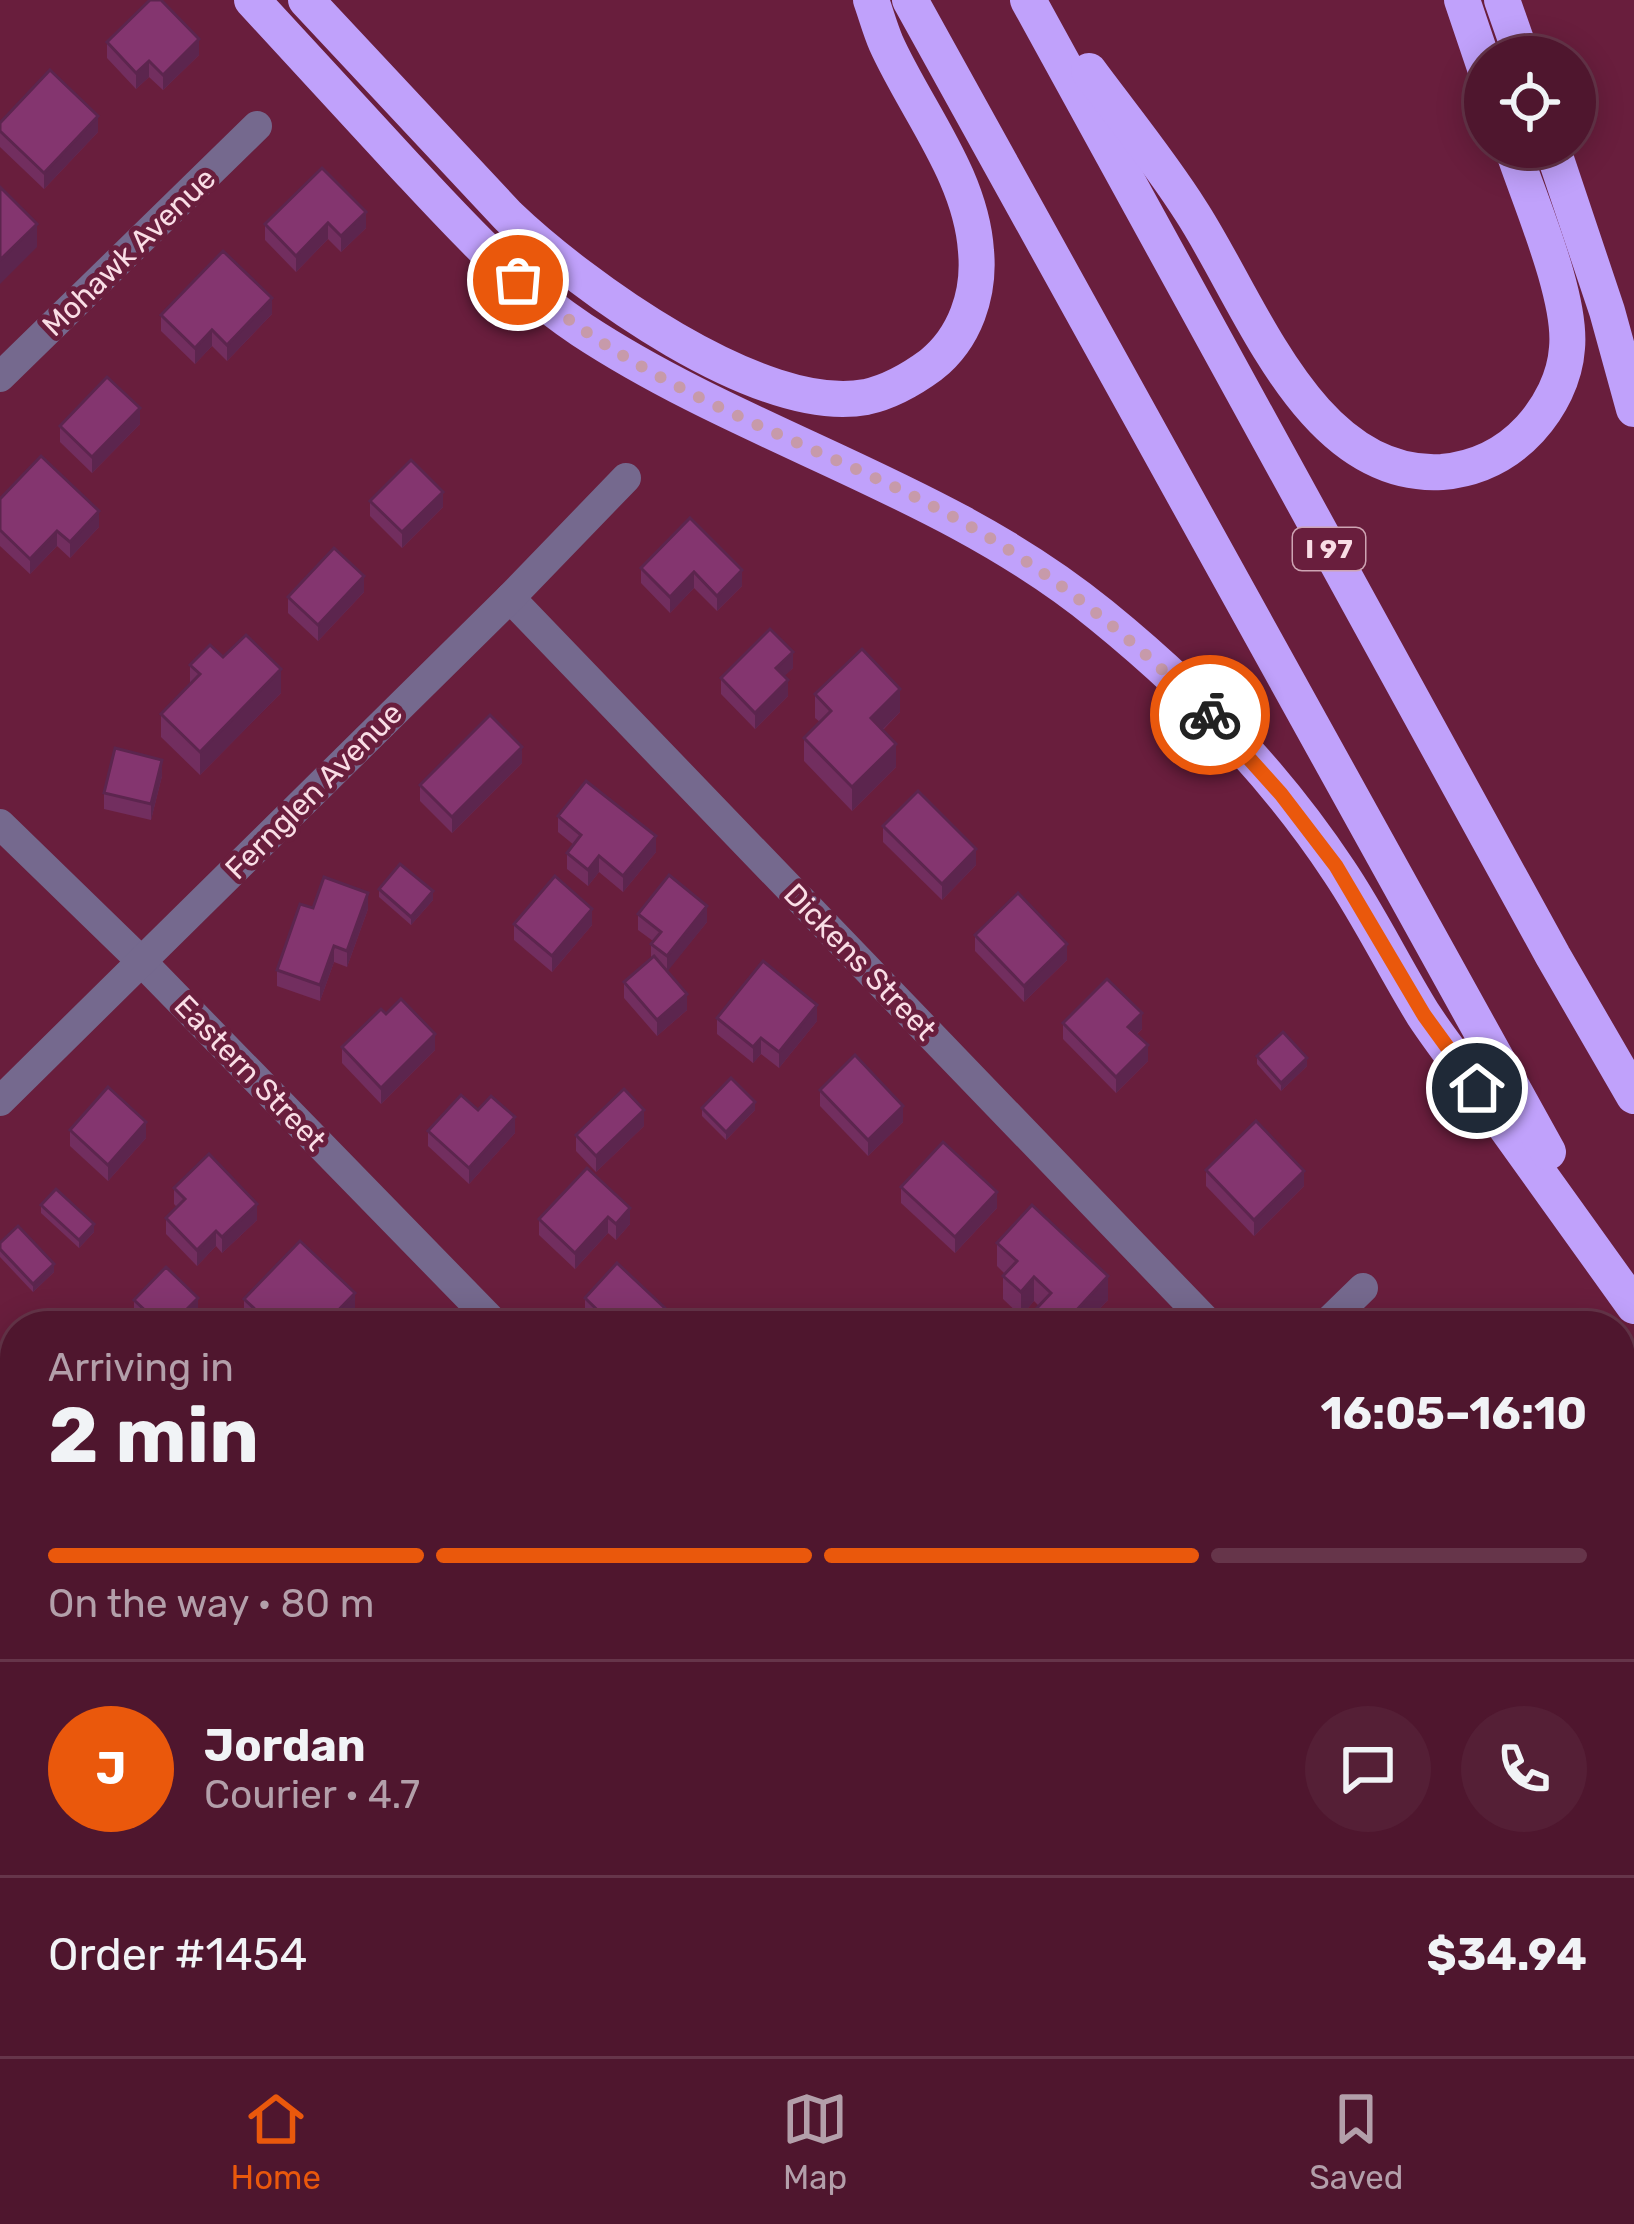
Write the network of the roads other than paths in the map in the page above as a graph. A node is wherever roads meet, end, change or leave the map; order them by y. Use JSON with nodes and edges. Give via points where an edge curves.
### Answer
{"nodes":[{"id":1,"x":252,"y":0,"type":"edge"},
{"id":2,"x":871,"y":0,"type":"edge"},
{"id":3,"x":910,"y":0,"type":"edge"},
{"id":4,"x":1032,"y":0,"type":"edge"},
{"id":5,"x":1462,"y":0,"type":"edge"},
{"id":6,"x":1502,"y":0,"type":"edge"},
{"id":7,"x":317,"y":7,"type":"edge"},
{"id":8,"x":1474,"y":36,"type":"edge"},
{"id":9,"x":1515,"y":36,"type":"edge"},
{"id":10,"x":257,"y":126,"type":"dead end"},
{"id":11,"x":1519,"y":168,"type":"edge"},
{"id":12,"x":1559,"y":168,"type":"edge"},
{"id":13,"x":0,"y":377,"type":"edge"},
{"id":14,"x":1634,"y":409,"type":"edge"},
{"id":15,"x":626,"y":478,"type":"dead end"},
{"id":16,"x":511,"y":598,"type":"junction"},
{"id":17,"x":0,"y":824,"type":"edge"},
{"id":18,"x":141,"y":962,"type":"junction"},
{"id":19,"x":1634,"y":1096,"type":"edge"},
{"id":20,"x":0,"y":1102,"type":"edge"},
{"id":21,"x":1363,"y":1288,"type":"dead end"},
{"id":22,"x":1634,"y":1304,"type":"edge"},
{"id":23,"x":482,"y":1311,"type":"edge"},
{"id":24,"x":1196,"y":1311,"type":"edge"},
{"id":25,"x":1339,"y":1311,"type":"edge"}],
"edges":[{"from":1,"to":22,"type":"highway","via":[[458,223],[562,316],[675,385],[980,532],[1098,612],[1172,677],[1310,831],[1424,1015]]},
{"from":2,"to":7,"type":"highway","via":[[964,199],[977,274],[965,320],[935,362],[891,389],[842,399],[738,370],[597,291],[508,216]]},
{"from":3,"to":22,"type":"highway"},
{"from":4,"to":11,"type":"highway","via":[[1191,211],[1298,389],[1345,441],[1389,466],[1443,472],[1497,456],[1528,431],[1559,382],[1568,345],[1564,305]]},
{"from":4,"to":19,"type":"highway","number":"I 97"},
{"from":5,"to":8,"type":"highway"},
{"from":6,"to":9,"type":"highway"},
{"from":10,"to":13,"type":"street","name":"Mohawk Avenue"},
{"from":12,"to":14,"type":"highway"},
{"from":15,"to":16,"type":"street","name":"Fernglen Avenue"},
{"from":16,"to":18,"type":"street","name":"Fernglen Avenue"},
{"from":16,"to":24,"type":"street","name":"Dickens Street"},
{"from":17,"to":18,"type":"street","name":"Eastern Street"},
{"from":18,"to":20,"type":"street","name":"Fernglen Avenue"},
{"from":18,"to":23,"type":"street","name":"Eastern Street"},
{"from":21,"to":25,"type":"street"}]}
